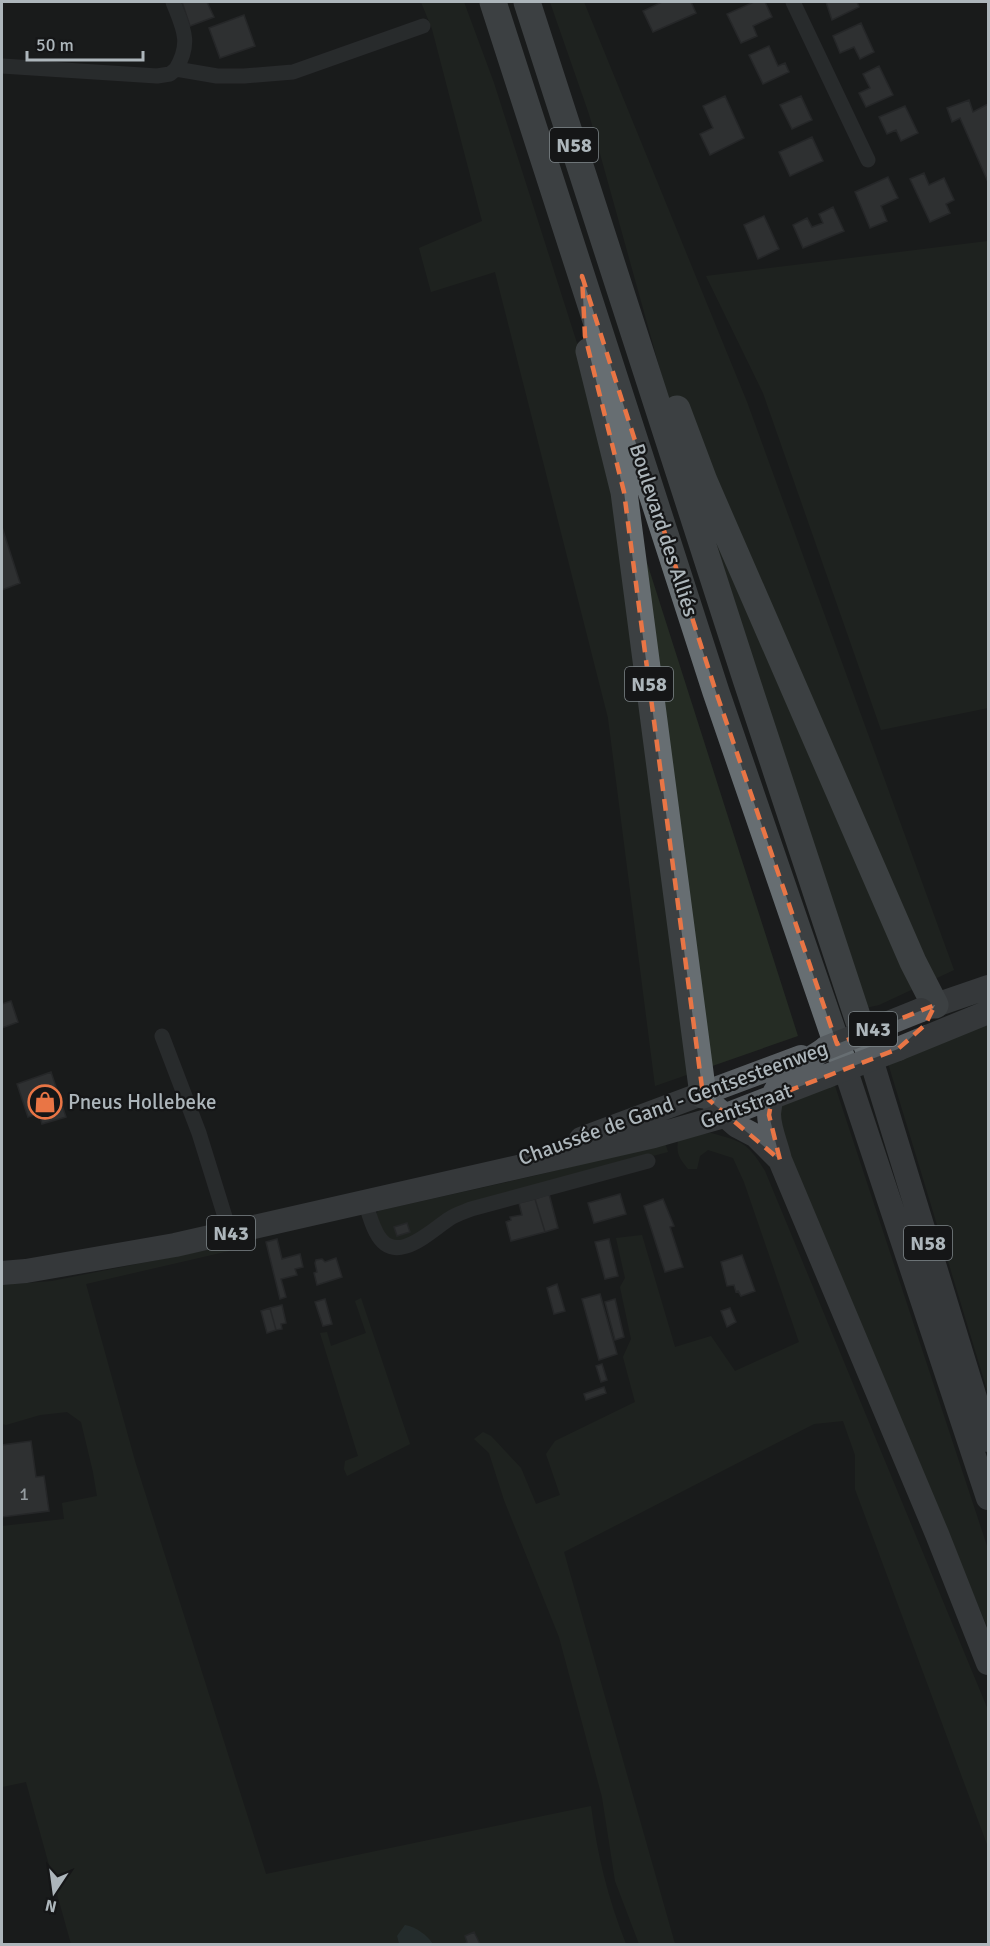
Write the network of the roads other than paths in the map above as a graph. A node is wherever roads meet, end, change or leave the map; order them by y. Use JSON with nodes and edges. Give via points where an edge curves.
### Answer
{"nodes":[{"id":1,"x":173,"y":2,"type":"edge"},
{"id":2,"x":493,"y":2,"type":"edge"},
{"id":3,"x":528,"y":2,"type":"edge"},
{"id":4,"x":793,"y":2,"type":"edge"},
{"id":5,"x":423,"y":26,"type":"dead end"},
{"id":6,"x":2,"y":66,"type":"edge"},
{"id":7,"x":176,"y":69,"type":"junction"},
{"id":8,"x":868,"y":160,"type":"dead end"},
{"id":9,"x":582,"y":276,"type":"junction"},
{"id":10,"x":621,"y":288,"type":"junction"},
{"id":11,"x":986,"y":996,"type":"edge"},
{"id":12,"x":927,"y":1019,"type":"junction"},
{"id":13,"x":162,"y":1036,"type":"dead end"},
{"id":14,"x":867,"y":1046,"type":"joint"},
{"id":15,"x":834,"y":1052,"type":"junction"},
{"id":16,"x":781,"y":1082,"type":"junction"},
{"id":17,"x":703,"y":1095,"type":"junction"},
{"id":18,"x":724,"y":1116,"type":"junction"},
{"id":19,"x":780,"y":1160,"type":"junction"},
{"id":20,"x":648,"y":1161,"type":"dead end"},
{"id":21,"x":459,"y":1179,"type":"junction"},
{"id":22,"x":365,"y":1201,"type":"junction"},
{"id":23,"x":230,"y":1233,"type":"junction"},
{"id":24,"x":2,"y":1273,"type":"edge"},
{"id":25,"x":988,"y":1440,"type":"edge"},
{"id":26,"x":988,"y":1498,"type":"edge"},
{"id":27,"x":988,"y":1663,"type":"edge"}],
"edges":[{"from":1,"to":7,"type":"street","via":[[186,38],[184,56]]},
{"from":2,"to":9,"type":"highway","name":"Boulevard des Alliés","number":"N58"},
{"from":3,"to":10,"type":"highway","name":"Boulevard des Alliés","number":"N58"},
{"from":4,"to":8,"type":"street"},
{"from":5,"to":7,"type":"street","via":[[292,72],[217,76]]},
{"from":6,"to":7,"type":"street","via":[[157,76]]},
{"from":9,"to":15,"type":"highway","name":"Boulevard des Alliés","number":"N58"},
{"from":9,"to":17,"type":"highway","number":"N58","via":[[585,336],[624,492]]},
{"from":10,"to":12,"type":"highway","number":"N58","via":[[663,371],[704,481],[913,962]]},
{"from":10,"to":14,"type":"highway","name":"Boulevard des Alliés","number":"N58"},
{"from":11,"to":12,"type":"main road","name":"Chaussée de Gand - Gentsesteenweg","number":"N43"},
{"from":12,"to":15,"type":"main road","name":"Chaussée de Gand - Gentsesteenweg","number":"N43","bridge":true},
{"from":12,"to":16,"type":"main road","name":"Gentstraat","number":"N43","bridge":true,"via":[[898,1049]]},
{"from":13,"to":23,"type":"street"},
{"from":14,"to":25,"type":"main road","number":"N58"},
{"from":15,"to":16,"type":"main road","name":"Chaussée de Gand - Gentsesteenweg","number":"N43"},
{"from":15,"to":26,"type":"main road","number":"N58"},
{"from":16,"to":17,"type":"main road","name":"Chaussée de Gand - Gentsesteenweg","number":"N43"},
{"from":16,"to":18,"type":"main road","name":"Gentstraat","number":"N43"},
{"from":16,"to":19,"type":"main road","via":[[769,1115]]},
{"from":17,"to":18,"type":"main road"},
{"from":17,"to":21,"type":"main road","name":"Chaussée de Gand - Gentsesteenweg","number":"N43"},
{"from":18,"to":19,"type":"main road","via":[[756,1136]]},
{"from":18,"to":21,"type":"main road","name":"Gentstraat","number":"N43","via":[[654,1136]]},
{"from":19,"to":27,"type":"main road"},
{"from":20,"to":22,"type":"street","via":[[471,1209],[452,1216],[414,1244],[400,1248],[383,1243]]},
{"from":21,"to":22,"type":"main road","number":"N43"},
{"from":22,"to":23,"type":"main road","number":"N43"},
{"from":23,"to":24,"type":"main road","number":"N43","via":[[90,1261]]}]}
